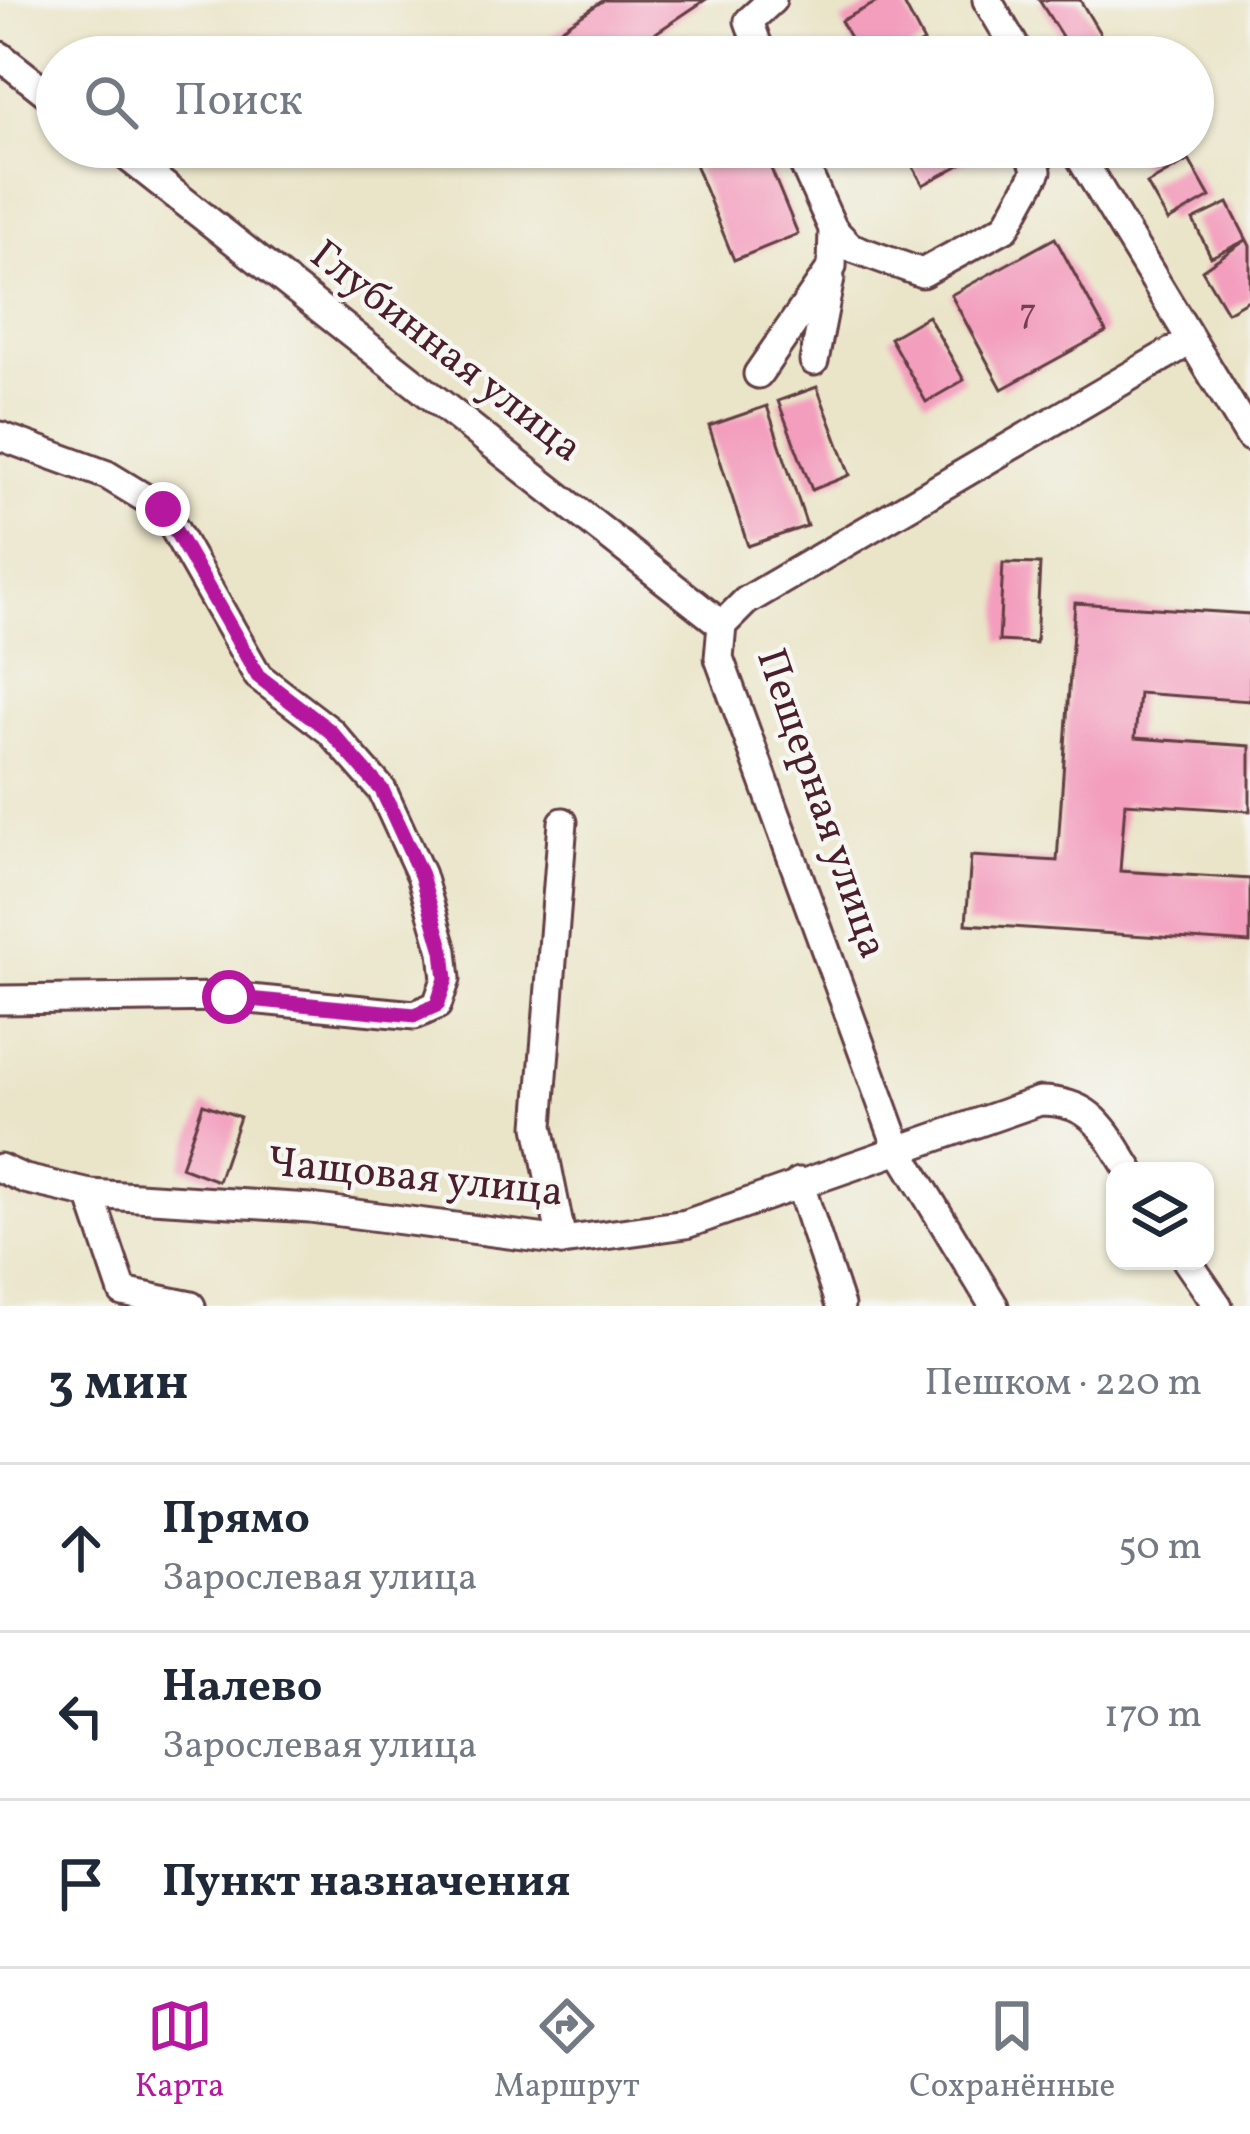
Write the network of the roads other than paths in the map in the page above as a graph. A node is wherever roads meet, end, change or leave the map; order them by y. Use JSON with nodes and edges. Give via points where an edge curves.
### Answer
{"nodes":[{"id":1,"x":772,"y":0,"type":"edge"},
{"id":2,"x":987,"y":0,"type":"edge"},
{"id":3,"x":754,"y":36,"type":"edge"},
{"id":4,"x":1007,"y":36,"type":"edge"},
{"id":5,"x":0,"y":56,"type":"edge"},
{"id":6,"x":36,"y":84,"type":"edge"},
{"id":7,"x":142,"y":168,"type":"edge"},
{"id":8,"x":805,"y":168,"type":"edge"},
{"id":9,"x":1036,"y":168,"type":"edge"},
{"id":10,"x":1087,"y":168,"type":"edge"},
{"id":11,"x":833,"y":229,"type":"junction"},
{"id":12,"x":832,"y":268,"type":"junction"},
{"id":13,"x":1190,"y":341,"type":"junction"},
{"id":14,"x":814,"y":361,"type":"dead end"},
{"id":15,"x":758,"y":374,"type":"dead end"},
{"id":16,"x":0,"y":436,"type":"edge"},
{"id":17,"x":1250,"y":436,"type":"edge"},
{"id":18,"x":722,"y":626,"type":"junction"},
{"id":19,"x":563,"y":822,"type":"dead end"},
{"id":20,"x":0,"y":1000,"type":"edge"},
{"id":21,"x":898,"y":1148,"type":"junction"},
{"id":22,"x":1124,"y":1162,"type":"edge"},
{"id":23,"x":0,"y":1168,"type":"edge"},
{"id":24,"x":799,"y":1182,"type":"junction"},
{"id":25,"x":90,"y":1194,"type":"junction"},
{"id":26,"x":562,"y":1241,"type":"junction"},
{"id":27,"x":1193,"y":1270,"type":"edge"},
{"id":28,"x":131,"y":1299,"type":"edge"},
{"id":29,"x":191,"y":1306,"type":"edge"},
{"id":30,"x":841,"y":1306,"type":"edge"},
{"id":31,"x":994,"y":1306,"type":"edge"},
{"id":32,"x":1218,"y":1306,"type":"edge"}],
"edges":[{"from":1,"to":3,"type":"street","via":[[749,21]]},
{"from":2,"to":4,"type":"street"},
{"from":5,"to":6,"type":"street"},
{"from":7,"to":18,"type":"street","name":"Глубинная улица"},
{"from":8,"to":11,"type":"street"},
{"from":9,"to":11,"type":"street","via":[[1006,227],[922,273],[850,247]]},
{"from":10,"to":13,"type":"street"},
{"from":11,"to":12,"type":"street"},
{"from":12,"to":14,"type":"street"},
{"from":12,"to":15,"type":"street"},
{"from":13,"to":17,"type":"street"},
{"from":13,"to":18,"type":"street","name":"Пещерная улица","via":[[746,601]]},
{"from":16,"to":20,"type":"street","via":[[107,475],[163,509],[258,676],[330,731],[382,790],[421,875],[446,979],[437,1005],[415,1015],[229,997]]},
{"from":18,"to":21,"type":"street","name":"Пещерная улица","via":[[719,658]]},
{"from":19,"to":26,"type":"street","via":[[539,1126]]},
{"from":21,"to":22,"type":"street","name":"Чащовая улица","via":[[1040,1101],[1062,1101],[1089,1112]]},
{"from":21,"to":24,"type":"street","name":"Чащовая улица"},
{"from":21,"to":31,"type":"street","name":"Пещерная улица"},
{"from":23,"to":25,"type":"street","name":"Чащовая улица"},
{"from":24,"to":26,"type":"street","name":"Чащовая улица","via":[[686,1224]]},
{"from":24,"to":30,"type":"street"},
{"from":25,"to":26,"type":"street","name":"Чащовая улица","via":[[310,1208]]},
{"from":25,"to":28,"type":"street"},
{"from":27,"to":32,"type":"street"},
{"from":28,"to":29,"type":"street"}]}
